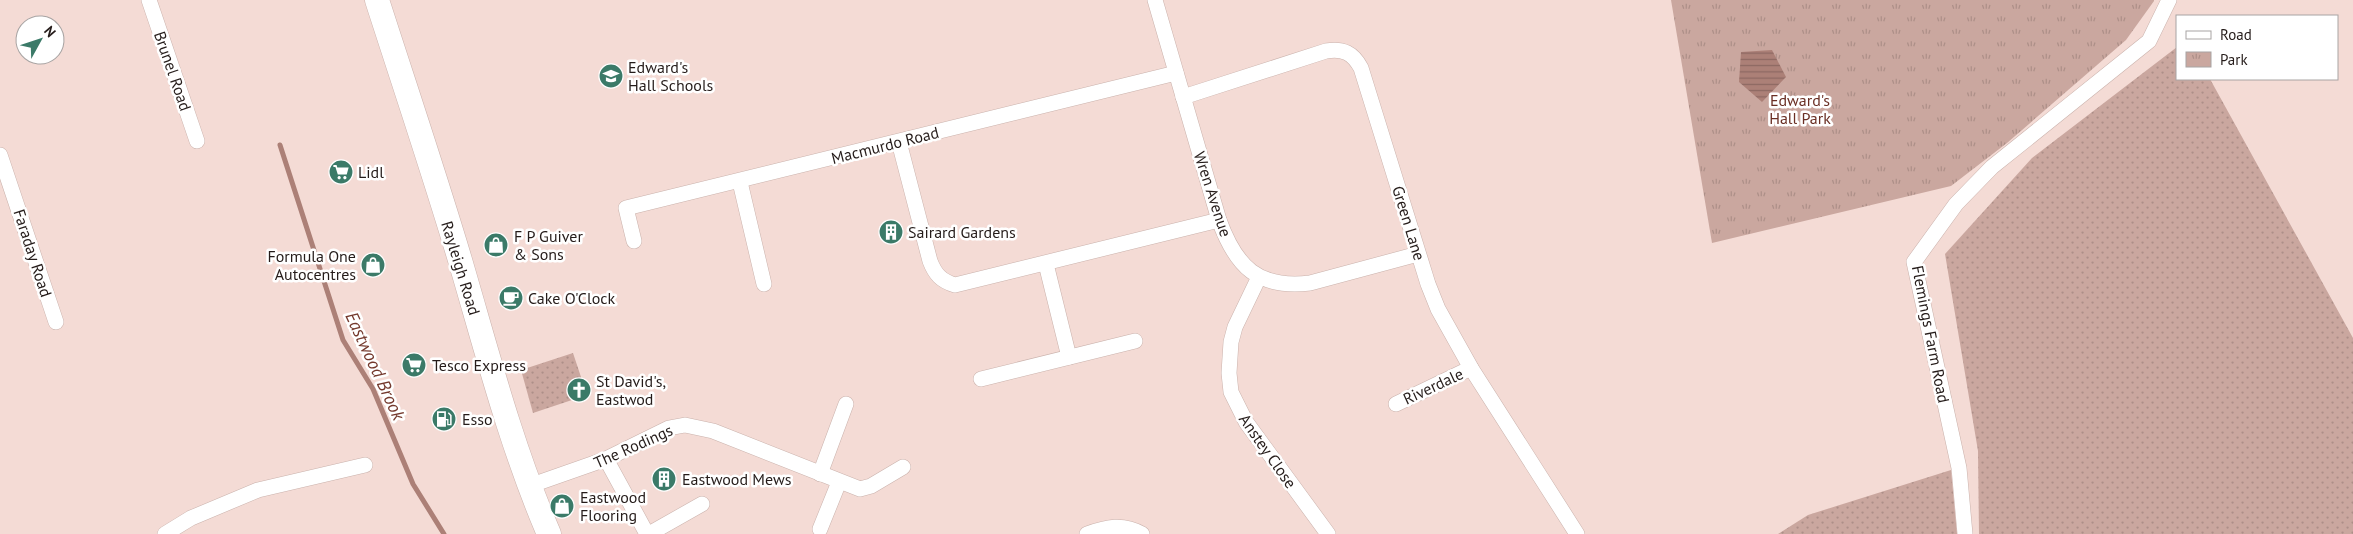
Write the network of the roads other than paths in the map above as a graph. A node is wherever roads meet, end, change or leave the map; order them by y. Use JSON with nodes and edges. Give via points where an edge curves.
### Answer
{"nodes":[{"id":1,"x":149,"y":0,"type":"edge"},
{"id":2,"x":377,"y":0,"type":"edge"},
{"id":3,"x":1155,"y":0,"type":"edge"},
{"id":4,"x":2169,"y":0,"type":"edge"},
{"id":5,"x":1176,"y":73,"type":"junction"},
{"id":6,"x":1183,"y":97,"type":"junction"},
{"id":7,"x":197,"y":141,"type":"dead end"},
{"id":8,"x":899,"y":142,"type":"junction"},
{"id":9,"x":0,"y":154,"type":"edge"},
{"id":10,"x":740,"y":182,"type":"junction"},
{"id":11,"x":1220,"y":220,"type":"junction"},
{"id":12,"x":634,"y":241,"type":"dead end"},
{"id":13,"x":1418,"y":254,"type":"junction"},
{"id":14,"x":1046,"y":264,"type":"junction"},
{"id":15,"x":1259,"y":277,"type":"junction"},
{"id":16,"x":764,"y":284,"type":"dead end"},
{"id":17,"x":56,"y":322,"type":"dead end"},
{"id":18,"x":1135,"y":341,"type":"dead end"},
{"id":19,"x":1069,"y":357,"type":"junction"},
{"id":20,"x":1471,"y":368,"type":"junction"},
{"id":21,"x":981,"y":379,"type":"dead end"},
{"id":22,"x":846,"y":404,"type":"dead end"},
{"id":23,"x":1396,"y":404,"type":"dead end"},
{"id":24,"x":606,"y":459,"type":"junction"},
{"id":25,"x":366,"y":464,"type":"dead end"},
{"id":26,"x":903,"y":467,"type":"dead end"},
{"id":27,"x":820,"y":474,"type":"junction"},
{"id":28,"x":839,"y":482,"type":"junction"},
{"id":29,"x":530,"y":486,"type":"junction"},
{"id":30,"x":702,"y":504,"type":"dead end"},
{"id":31,"x":820,"y":529,"type":"dead end"},
{"id":32,"x":164,"y":534,"type":"edge"},
{"id":33,"x":549,"y":534,"type":"edge"},
{"id":34,"x":648,"y":534,"type":"edge"},
{"id":35,"x":1087,"y":534,"type":"edge"},
{"id":36,"x":1142,"y":534,"type":"edge"},
{"id":37,"x":1328,"y":534,"type":"edge"},
{"id":38,"x":1577,"y":534,"type":"edge"},
{"id":39,"x":1965,"y":534,"type":"edge"}],
"edges":[{"from":1,"to":7,"type":"street","name":"Brunel Road"},
{"from":2,"to":29,"type":"main road","name":"Rayleigh Road"},
{"from":3,"to":5,"type":"street","name":"Wren Avenue"},
{"from":4,"to":39,"type":"street","name":"Flemings Farm Road","via":[[2149,41],[1992,167],[1956,204],[1914,262],[1959,468]]},
{"from":5,"to":6,"type":"street","name":"Wren Avenue"},
{"from":5,"to":8,"type":"street","name":"Macmurdo Road"},
{"from":6,"to":11,"type":"street","name":"Wren Avenue"},
{"from":6,"to":13,"type":"street","name":"Green Lane","via":[[1326,51],[1336,49],[1352,55],[1360,68]]},
{"from":8,"to":10,"type":"street","name":"Macmurdo Road"},
{"from":8,"to":14,"type":"street","via":[[930,261],[944,281],[963,284]]},
{"from":9,"to":17,"type":"street","name":"Faraday Road"},
{"from":10,"to":12,"type":"street","name":"Macmurdo Road","via":[[626,208]]},
{"from":10,"to":16,"type":"street"},
{"from":11,"to":14,"type":"street"},
{"from":11,"to":15,"type":"street","name":"Wren Avenue","via":[[1233,252]]},
{"from":13,"to":15,"type":"street","name":"Wren Avenue","via":[[1310,283],[1283,284]]},
{"from":13,"to":20,"type":"street","name":"Green Lane","via":[[1438,309]]},
{"from":14,"to":19,"type":"street"},
{"from":15,"to":37,"type":"street","name":"Anstey Close","via":[[1231,342],[1229,373],[1232,392],[1246,422]]},
{"from":18,"to":19,"type":"street"},
{"from":19,"to":21,"type":"street"},
{"from":20,"to":23,"type":"street","name":"Riverdale"},
{"from":20,"to":38,"type":"street","name":"Green Lane"},
{"from":22,"to":27,"type":"street"},
{"from":24,"to":27,"type":"street","name":"The Rodings","via":[[669,428],[685,424],[714,431]]},
{"from":24,"to":29,"type":"street","name":"The Rodings"},
{"from":24,"to":34,"type":"street"},
{"from":25,"to":32,"type":"street","via":[[258,490],[191,518]]},
{"from":26,"to":28,"type":"street","name":"The Rodings","via":[[864,489]]},
{"from":27,"to":28,"type":"street","name":"The Rodings"},
{"from":28,"to":31,"type":"street"},
{"from":29,"to":33,"type":"main road","name":"Rayleigh Road"},
{"from":30,"to":34,"type":"street"},
{"from":35,"to":36,"type":"street","via":[[1118,526]]}]}
